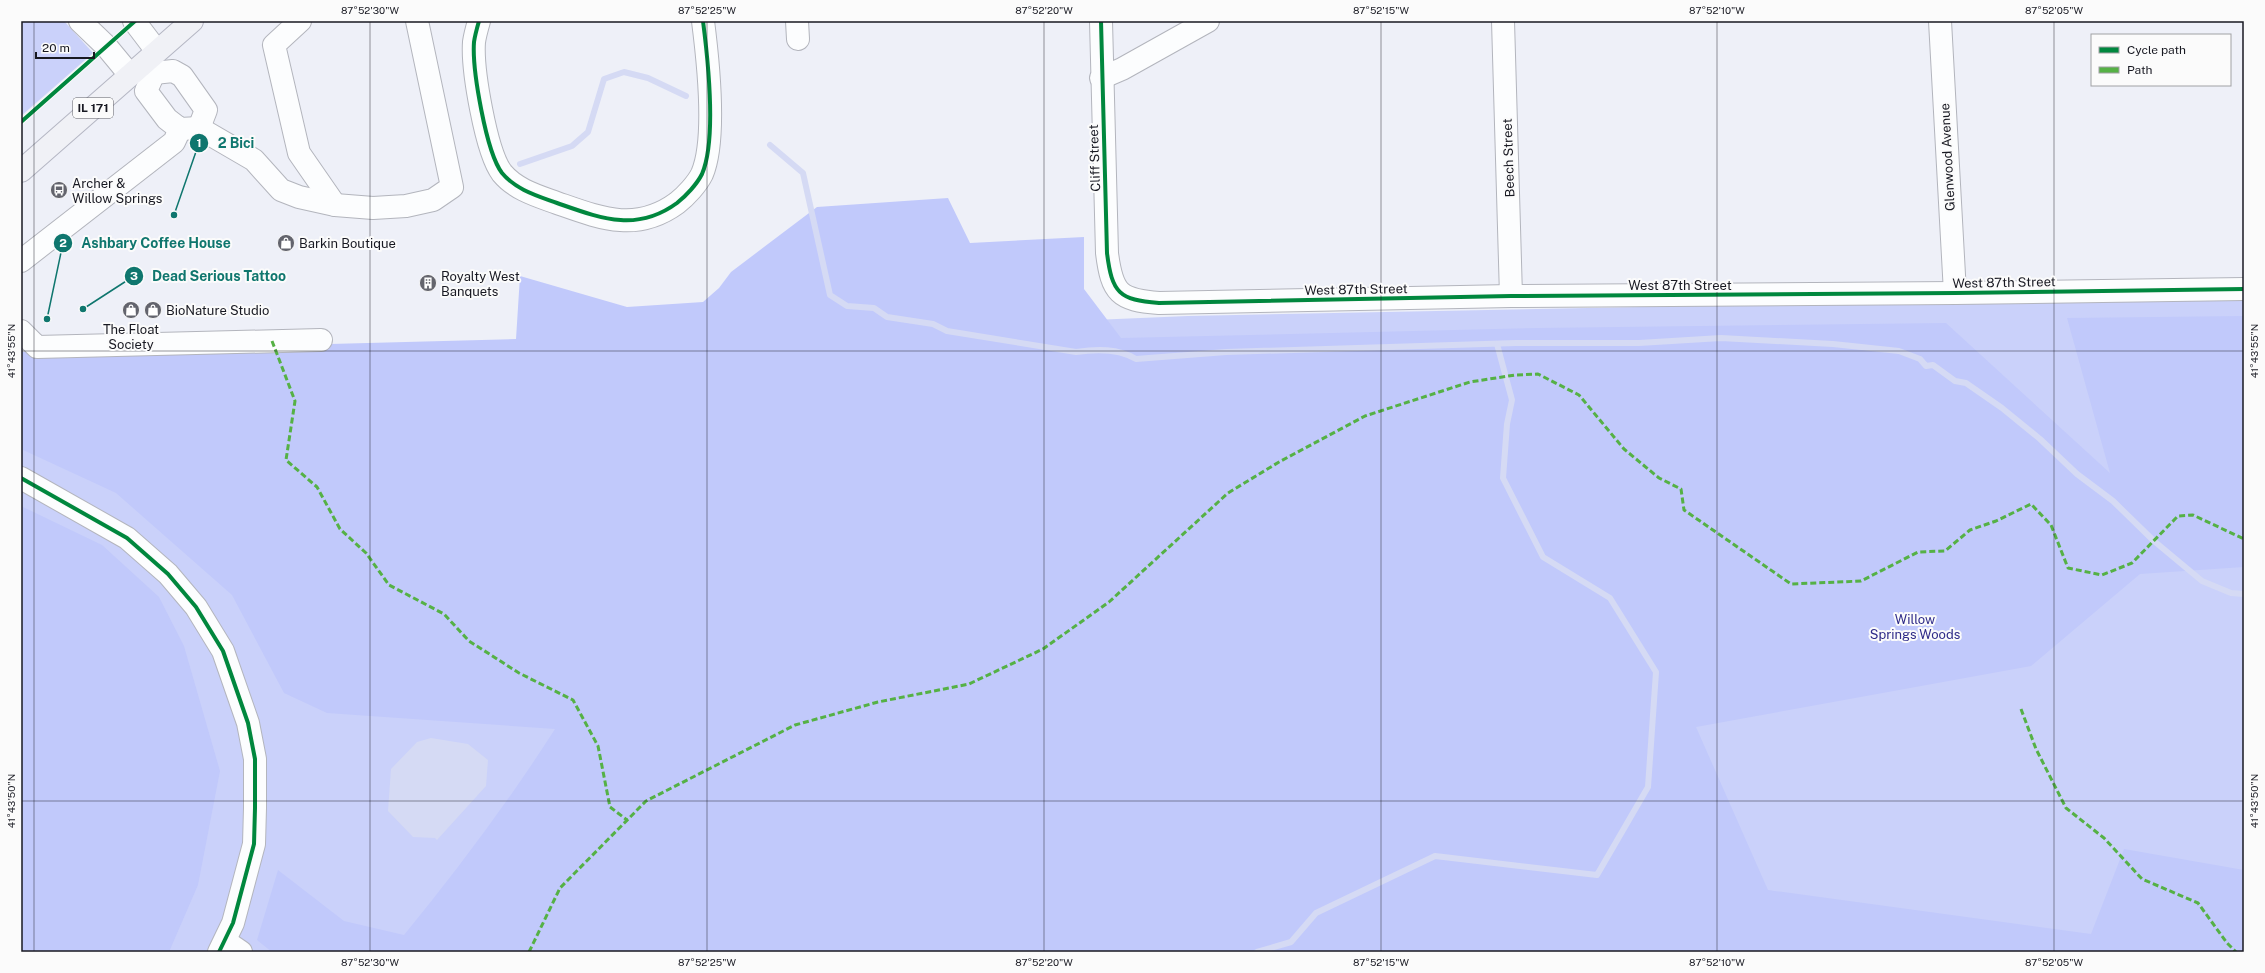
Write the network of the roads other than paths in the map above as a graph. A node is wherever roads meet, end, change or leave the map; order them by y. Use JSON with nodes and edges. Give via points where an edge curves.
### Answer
{"nodes":[{"id":1,"x":80,"y":21,"type":"edge"},
{"id":2,"x":134,"y":21,"type":"edge"},
{"id":3,"x":192,"y":21,"type":"edge"},
{"id":4,"x":300,"y":21,"type":"edge"},
{"id":5,"x":417,"y":21,"type":"edge"},
{"id":6,"x":479,"y":21,"type":"edge"},
{"id":7,"x":703,"y":21,"type":"edge"},
{"id":8,"x":1101,"y":21,"type":"edge"},
{"id":9,"x":1208,"y":21,"type":"edge"},
{"id":10,"x":1503,"y":21,"type":"edge"},
{"id":11,"x":1940,"y":21,"type":"edge"},
{"id":12,"x":146,"y":65,"type":"junction"},
{"id":13,"x":1101,"y":78,"type":"junction"},
{"id":14,"x":190,"y":128,"type":"junction"},
{"id":15,"x":21,"y":171,"type":"edge"},
{"id":16,"x":335,"y":205,"type":"junction"},
{"id":17,"x":21,"y":261,"type":"edge"},
{"id":18,"x":2244,"y":289,"type":"edge"},
{"id":19,"x":1119,"y":292,"type":"joint"},
{"id":20,"x":1955,"y":293,"type":"junction"},
{"id":21,"x":1511,"y":296,"type":"junction"},
{"id":22,"x":21,"y":331,"type":"edge"},
{"id":23,"x":321,"y":340,"type":"dead end"},
{"id":24,"x":21,"y":478,"type":"edge"},
{"id":25,"x":228,"y":948,"type":"edge"}],
"edges":[{"from":1,"to":12,"type":"street","via":[[106,46]]},
{"from":2,"to":12,"type":"street"},
{"from":3,"to":12,"type":"main road","number":"IL 171"},
{"from":4,"to":16,"type":"street","via":[[274,45],[299,153]]},
{"from":5,"to":16,"type":"street","via":[[452,187],[433,200],[406,206],[373,208]]},
{"from":6,"to":7,"type":"street","via":[[474,41],[475,81],[493,154],[502,172],[513,184],[526,192],[598,217],[628,221],[649,218],[666,211],[682,199],[702,175],[709,153],[709,86]]},
{"from":8,"to":13,"type":"street","name":"Cliff Street"},
{"from":9,"to":13,"type":"street"},
{"from":10,"to":21,"type":"street","name":"Beech Street"},
{"from":11,"to":20,"type":"street","name":"Glenwood Avenue"},
{"from":12,"to":14,"type":"street","via":[[146,91],[168,119]]},
{"from":12,"to":14,"type":"street","via":[[182,76],[206,110]]},
{"from":12,"to":15,"type":"main road","number":"IL 171"},
{"from":13,"to":19,"type":"street","name":"Cliff Street","via":[[1107,253],[1109,272]]},
{"from":14,"to":16,"type":"street","via":[[254,160],[281,190]]},
{"from":14,"to":17,"type":"street"},
{"from":18,"to":20,"type":"street","name":"West 87th Street"},
{"from":19,"to":21,"type":"street","name":"West 87th Street","via":[[1127,298],[1159,303]]},
{"from":20,"to":21,"type":"street","name":"West 87th Street"},
{"from":22,"to":23,"type":"street","via":[[37,347]]},
{"from":24,"to":25,"type":"street","via":[[127,538],[168,574],[192,602],[223,651],[248,723],[255,759],[256,808],[254,844]]}]}
